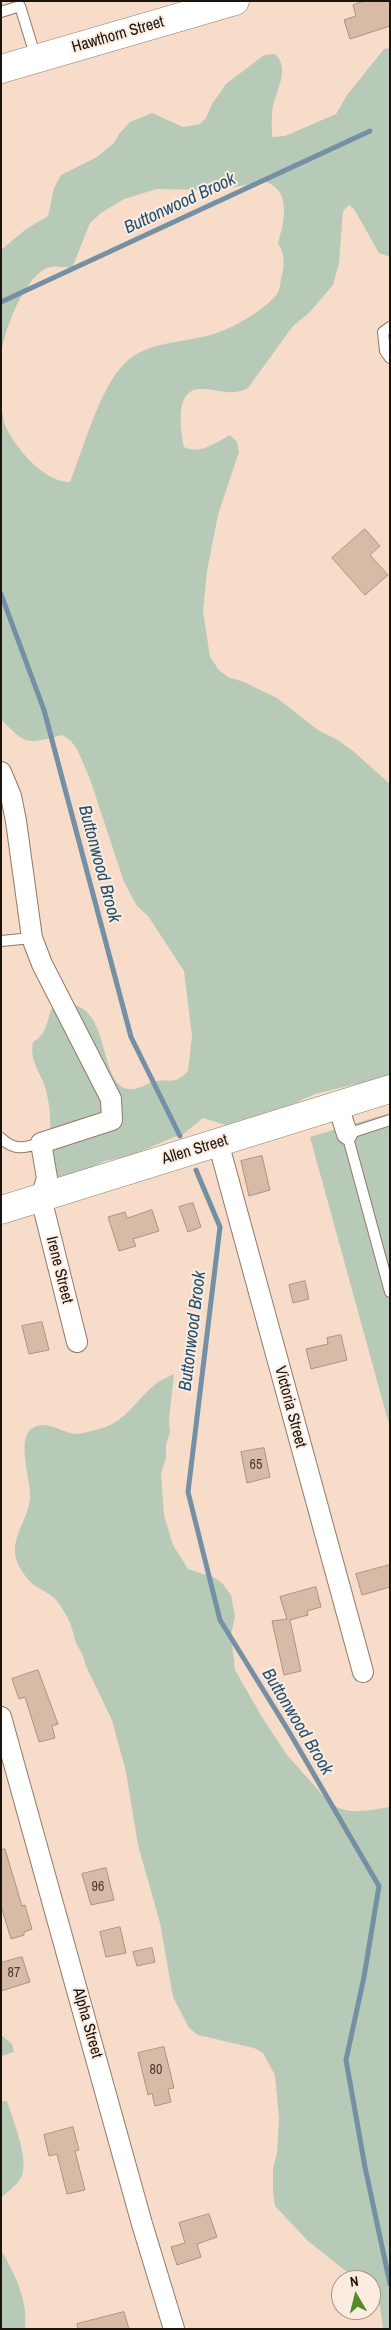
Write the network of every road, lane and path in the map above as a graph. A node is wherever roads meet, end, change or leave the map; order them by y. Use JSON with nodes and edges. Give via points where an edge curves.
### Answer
{"nodes":[{"id":1,"x":234,"y":1,"type":"edge"},
{"id":2,"x":1,"y":12,"type":"edge"},
{"id":3,"x":36,"y":59,"type":"junction"},
{"id":4,"x":1,"y":69,"type":"edge"},
{"id":5,"x":390,"y":326,"type":"edge"},
{"id":6,"x":390,"y":358,"type":"edge"},
{"id":7,"x":1,"y":772,"type":"edge"},
{"id":8,"x":6,"y":798,"type":"edge"},
{"id":9,"x":32,"y":938,"type":"junction"},
{"id":10,"x":1,"y":941,"type":"edge"},
{"id":11,"x":390,"y":1089,"type":"edge"},
{"id":12,"x":338,"y":1105,"type":"junction"},
{"id":13,"x":390,"y":1120,"type":"edge"},
{"id":14,"x":347,"y":1134,"type":"junction"},
{"id":15,"x":1,"y":1138,"type":"edge"},
{"id":16,"x":218,"y":1142,"type":"junction"},
{"id":17,"x":40,"y":1143,"type":"junction"},
{"id":18,"x":41,"y":1198,"type":"junction"},
{"id":19,"x":1,"y":1210,"type":"edge"},
{"id":20,"x":390,"y":1292,"type":"edge"},
{"id":21,"x":77,"y":1342,"type":"dead end"},
{"id":22,"x":363,"y":1672,"type":"dead end"},
{"id":23,"x":1,"y":1717,"type":"edge"},
{"id":24,"x":174,"y":2329,"type":"edge"}],
"edges":[{"from":1,"to":3,"type":"street","name":"Hawthorn Street"},
{"from":2,"to":3,"type":"lane","via":[[20,6]]},
{"from":3,"to":4,"type":"street","name":"Hawthorn Street"},
{"from":5,"to":6,"type":"lane","via":[[383,332],[385,350]]},
{"from":7,"to":8,"type":"street"},
{"from":8,"to":9,"type":"street"},
{"from":9,"to":10,"type":"lane"},
{"from":9,"to":17,"type":"street","via":[[111,1099],[112,1120]]},
{"from":11,"to":12,"type":"street","name":"Allen Street"},
{"from":12,"to":14,"type":"street"},
{"from":12,"to":16,"type":"street","name":"Allen Street"},
{"from":13,"to":14,"type":"lane"},
{"from":14,"to":20,"type":"lane"},
{"from":15,"to":17,"type":"lane","via":[[7,1144],[23,1149]]},
{"from":16,"to":18,"type":"street","name":"Allen Street"},
{"from":16,"to":22,"type":"street","name":"Victoria Street"},
{"from":17,"to":18,"type":"street","via":[[46,1178]]},
{"from":18,"to":19,"type":"street","name":"Allen Street"},
{"from":18,"to":21,"type":"street","name":"Irene Street"},
{"from":23,"to":24,"type":"street","name":"Alpha Street"}]}
